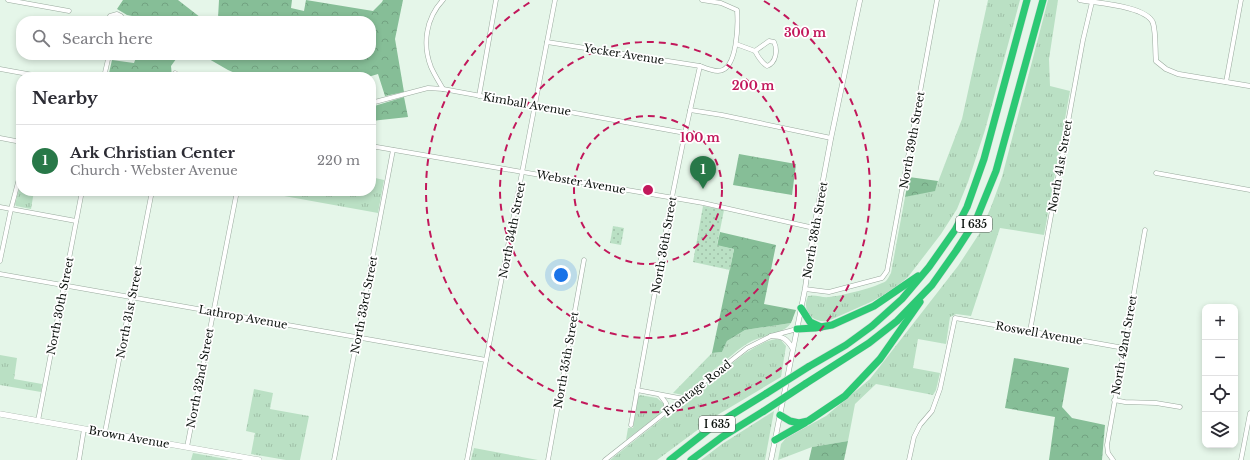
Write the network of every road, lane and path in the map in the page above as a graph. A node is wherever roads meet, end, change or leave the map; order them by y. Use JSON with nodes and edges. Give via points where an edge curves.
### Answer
{"nodes":[{"id":1,"x":8,"y":0,"type":"edge"},
{"id":2,"x":443,"y":0,"type":"edge"},
{"id":3,"x":496,"y":0,"type":"edge"},
{"id":4,"x":555,"y":0,"type":"edge"},
{"id":5,"x":702,"y":0,"type":"edge"},
{"id":6,"x":860,"y":0,"type":"edge"},
{"id":7,"x":937,"y":0,"type":"edge"},
{"id":8,"x":1027,"y":0,"type":"edge"},
{"id":9,"x":1043,"y":0,"type":"edge"},
{"id":10,"x":1080,"y":0,"type":"edge"},
{"id":11,"x":1241,"y":0,"type":"edge"},
{"id":12,"x":1092,"y":2,"type":"junction"},
{"id":13,"x":69,"y":11,"type":"dead end"},
{"id":14,"x":110,"y":16,"type":"edge"},
{"id":15,"x":121,"y":16,"type":"edge"},
{"id":16,"x":547,"y":42,"type":"junction"},
{"id":17,"x":736,"y":44,"type":"junction"},
{"id":18,"x":756,"y":50,"type":"junction"},
{"id":19,"x":108,"y":60,"type":"edge"},
{"id":20,"x":700,"y":66,"type":"junction"},
{"id":21,"x":0,"y":69,"type":"edge"},
{"id":22,"x":16,"y":72,"type":"edge"},
{"id":23,"x":105,"y":72,"type":"edge"},
{"id":24,"x":1226,"y":82,"type":"junction"},
{"id":25,"x":1250,"y":86,"type":"edge"},
{"id":26,"x":443,"y":89,"type":"junction"},
{"id":27,"x":479,"y":96,"type":"junction"},
{"id":28,"x":376,"y":102,"type":"edge"},
{"id":29,"x":536,"y":106,"type":"junction"},
{"id":30,"x":690,"y":110,"type":"junction"},
{"id":31,"x":685,"y":133,"type":"junction"},
{"id":32,"x":0,"y":138,"type":"edge"},
{"id":33,"x":831,"y":138,"type":"junction"},
{"id":34,"x":16,"y":141,"type":"edge"},
{"id":35,"x":376,"y":147,"type":"edge"},
{"id":36,"x":393,"y":150,"type":"junction"},
{"id":37,"x":523,"y":172,"type":"junction"},
{"id":38,"x":1156,"y":173,"type":"dead end"},
{"id":39,"x":16,"y":188,"type":"edge"},
{"id":40,"x":1250,"y":190,"type":"edge"},
{"id":41,"x":81,"y":196,"type":"edge"},
{"id":42,"x":151,"y":196,"type":"edge"},
{"id":43,"x":236,"y":196,"type":"edge"},
{"id":44,"x":672,"y":197,"type":"junction"},
{"id":45,"x":0,"y":207,"type":"edge"},
{"id":46,"x":10,"y":209,"type":"junction"},
{"id":47,"x":76,"y":221,"type":"junction"},
{"id":48,"x":814,"y":228,"type":"junction"},
{"id":49,"x":1145,"y":230,"type":"dead end"},
{"id":50,"x":584,"y":260,"type":"dead end"},
{"id":51,"x":0,"y":261,"type":"edge"},
{"id":52,"x":929,"y":267,"type":"junction"},
{"id":53,"x":0,"y":274,"type":"edge"},
{"id":54,"x":65,"y":285,"type":"junction"},
{"id":55,"x":932,"y":285,"type":"junction"},
{"id":56,"x":805,"y":289,"type":"junction"},
{"id":57,"x":132,"y":297,"type":"junction"},
{"id":58,"x":801,"y":308,"type":"junction"},
{"id":59,"x":213,"y":312,"type":"junction"},
{"id":60,"x":821,"y":327,"type":"junction"},
{"id":61,"x":797,"y":330,"type":"junction"},
{"id":62,"x":1030,"y":331,"type":"junction"},
{"id":63,"x":771,"y":336,"type":"junction"},
{"id":64,"x":358,"y":338,"type":"junction"},
{"id":65,"x":1124,"y":348,"type":"junction"},
{"id":66,"x":793,"y":350,"type":"junction"},
{"id":67,"x":486,"y":360,"type":"junction"},
{"id":68,"x":637,"y":390,"type":"junction"},
{"id":69,"x":660,"y":395,"type":"junction"},
{"id":70,"x":684,"y":398,"type":"junction"},
{"id":71,"x":1114,"y":400,"type":"junction"},
{"id":72,"x":1180,"y":408,"type":"dead end"},
{"id":73,"x":666,"y":412,"type":"junction"},
{"id":74,"x":1250,"y":413,"type":"edge"},
{"id":75,"x":0,"y":414,"type":"edge"},
{"id":76,"x":780,"y":415,"type":"junction"},
{"id":77,"x":38,"y":420,"type":"junction"},
{"id":78,"x":808,"y":421,"type":"junction"},
{"id":79,"x":630,"y":425,"type":"dead end"},
{"id":80,"x":84,"y":428,"type":"junction"},
{"id":81,"x":105,"y":432,"type":"junction"},
{"id":82,"x":775,"y":440,"type":"junction"},
{"id":83,"x":187,"y":447,"type":"junction"},
{"id":84,"x":235,"y":458,"type":"edge"},
{"id":85,"x":79,"y":460,"type":"edge"},
{"id":86,"x":258,"y":460,"type":"edge"},
{"id":87,"x":334,"y":460,"type":"edge"},
{"id":88,"x":467,"y":460,"type":"edge"},
{"id":89,"x":548,"y":460,"type":"edge"},
{"id":90,"x":605,"y":460,"type":"edge"},
{"id":91,"x":670,"y":460,"type":"edge"},
{"id":92,"x":691,"y":460,"type":"edge"},
{"id":93,"x":771,"y":460,"type":"edge"},
{"id":94,"x":909,"y":460,"type":"edge"},
{"id":95,"x":1113,"y":460,"type":"edge"},
{"id":96,"x":1241,"y":460,"type":"edge"}],
"edges":[{"from":1,"to":13,"type":"street"},
{"from":2,"to":26,"type":"street","via":[[431,16],[426,47],[431,67]]},
{"from":3,"to":27,"type":"street"},
{"from":4,"to":16,"type":"street","name":"North 34th Street"},
{"from":5,"to":17,"type":"street","via":[[721,3],[737,10]]},
{"from":6,"to":33,"type":"street","name":"North 38th Street"},
{"from":7,"to":56,"type":"street","name":"North 39th Street","via":[[887,271],[882,278],[828,292]]},
{"from":8,"to":52,"type":"highway","number":"I 635","via":[[984,159],[967,207],[955,230]]},
{"from":9,"to":55,"type":"highway","number":"I 635","via":[[996,171],[976,220]]},
{"from":10,"to":12,"type":"street"},
{"from":11,"to":24,"type":"street"},
{"from":12,"to":24,"type":"street","via":[[1136,10],[1149,17],[1153,23],[1156,60],[1166,69],[1178,74]]},
{"from":12,"to":62,"type":"street","name":"North 41st Street","via":[[1081,48]]},
{"from":14,"to":15,"type":"street"},
{"from":16,"to":20,"type":"street","name":"Yecker Avenue"},
{"from":16,"to":29,"type":"street","name":"North 34th Street"},
{"from":17,"to":18,"type":"street"},
{"from":17,"to":20,"type":"street","name":"Yecker Avenue","via":[[724,70]]},
{"from":18,"to":18,"type":"street","via":[[763,64],[772,64],[776,46],[774,42],[769,41]]},
{"from":19,"to":23,"type":"street"},
{"from":20,"to":30,"type":"street","name":"North 36th Street"},
{"from":21,"to":22,"type":"street"},
{"from":24,"to":25,"type":"street"},
{"from":26,"to":27,"type":"street","name":"Kimball Avenue"},
{"from":26,"to":28,"type":"street","name":"Kimball Avenue","via":[[428,88]]},
{"from":27,"to":29,"type":"street","name":"Kimball Avenue"},
{"from":29,"to":31,"type":"street","name":"Kimball Avenue"},
{"from":29,"to":37,"type":"street","name":"North 34th Street"},
{"from":30,"to":31,"type":"street","name":"North 36th Street"},
{"from":30,"to":33,"type":"street"},
{"from":31,"to":44,"type":"street","name":"North 36th Street"},
{"from":32,"to":34,"type":"street"},
{"from":33,"to":48,"type":"street","name":"North 38th Street"},
{"from":35,"to":36,"type":"street","name":"Webster Avenue"},
{"from":36,"to":37,"type":"street","name":"Webster Avenue"},
{"from":36,"to":64,"type":"street","name":"North 33rd Street"},
{"from":37,"to":44,"type":"street","name":"Webster Avenue"},
{"from":37,"to":67,"type":"street","name":"North 34th Street"},
{"from":38,"to":40,"type":"street"},
{"from":39,"to":46,"type":"street"},
{"from":41,"to":47,"type":"street","name":"North 30th Street"},
{"from":42,"to":57,"type":"street","name":"North 31st Street"},
{"from":43,"to":59,"type":"street","name":"North 32nd Street"},
{"from":44,"to":48,"type":"street","name":"Webster Avenue"},
{"from":44,"to":68,"type":"street","name":"North 36th Street"},
{"from":45,"to":46,"type":"street"},
{"from":46,"to":47,"type":"street"},
{"from":46,"to":51,"type":"street"},
{"from":47,"to":54,"type":"street","name":"North 30th Street"},
{"from":48,"to":56,"type":"street","name":"North 38th Street"},
{"from":49,"to":65,"type":"street","name":"North 42nd Street"},
{"from":50,"to":89,"type":"street","name":"North 35th Street"},
{"from":52,"to":60,"type":"highway","via":[[874,306],[832,325]]},
{"from":52,"to":91,"type":"highway","number":"I 635","bridge":true,"via":[[902,299],[872,326],[846,345],[712,427]]},
{"from":53,"to":54,"type":"street","name":"Lathrop Avenue"},
{"from":54,"to":57,"type":"street","name":"Lathrop Avenue"},
{"from":54,"to":77,"type":"street","name":"North 30th Street"},
{"from":55,"to":78,"type":"highway","via":[[864,378],[845,396]]},
{"from":55,"to":92,"type":"highway","number":"I 635","bridge":true,"via":[[897,321],[869,343],[722,437]]},
{"from":56,"to":58,"type":"street","name":"North 38th Street"},
{"from":57,"to":59,"type":"street","name":"Lathrop Avenue"},
{"from":57,"to":81,"type":"street","name":"North 31st Street"},
{"from":58,"to":60,"type":"highway","via":[[810,322]]},
{"from":58,"to":61,"type":"street","name":"North 38th Street"},
{"from":59,"to":64,"type":"street","name":"Lathrop Avenue"},
{"from":59,"to":83,"type":"street","name":"North 32nd Street"},
{"from":60,"to":61,"type":"highway"},
{"from":61,"to":63,"type":"street","name":"Frontage Road"},
{"from":61,"to":66,"type":"street","name":"North 38th Street"},
{"from":62,"to":65,"type":"street","name":"Roswell Avenue"},
{"from":62,"to":94,"type":"street","name":"Roswell Avenue","via":[[955,318],[940,389],[932,411],[914,437]]},
{"from":63,"to":66,"type":"street","via":[[784,338]]},
{"from":63,"to":70,"type":"street","name":"Frontage Road","via":[[747,348]]},
{"from":64,"to":67,"type":"street","name":"Lathrop Avenue"},
{"from":64,"to":87,"type":"street","name":"North 33rd Street"},
{"from":65,"to":71,"type":"street","name":"North 42nd Street"},
{"from":66,"to":76,"type":"street","name":"North 38th Street"},
{"from":67,"to":88,"type":"street","name":"North 34th Street"},
{"from":68,"to":69,"type":"street"},
{"from":68,"to":79,"type":"street","name":"North 36th Street"},
{"from":69,"to":70,"type":"street"},
{"from":69,"to":73,"type":"street","via":[[666,403]]},
{"from":70,"to":73,"type":"street","name":"Frontage Road"},
{"from":71,"to":72,"type":"street"},
{"from":71,"to":95,"type":"street","name":"North 42nd Street","via":[[1107,445],[1108,453]]},
{"from":73,"to":90,"type":"street","name":"Frontage Road"},
{"from":74,"to":96,"type":"street"},
{"from":75,"to":77,"type":"main road","name":"Brown Avenue"},
{"from":76,"to":78,"type":"highway","via":[[799,423]]},
{"from":76,"to":82,"type":"street","name":"North 38th Street"},
{"from":77,"to":80,"type":"main road","name":"Brown Avenue"},
{"from":78,"to":82,"type":"highway"},
{"from":80,"to":81,"type":"main road","name":"Brown Avenue"},
{"from":80,"to":85,"type":"street"},
{"from":81,"to":83,"type":"main road","name":"Brown Avenue"},
{"from":82,"to":93,"type":"street","name":"North 38th Street"},
{"from":83,"to":84,"type":"main road","name":"Brown Avenue"},
{"from":84,"to":86,"type":"main road","name":"Brown Avenue"}]}
